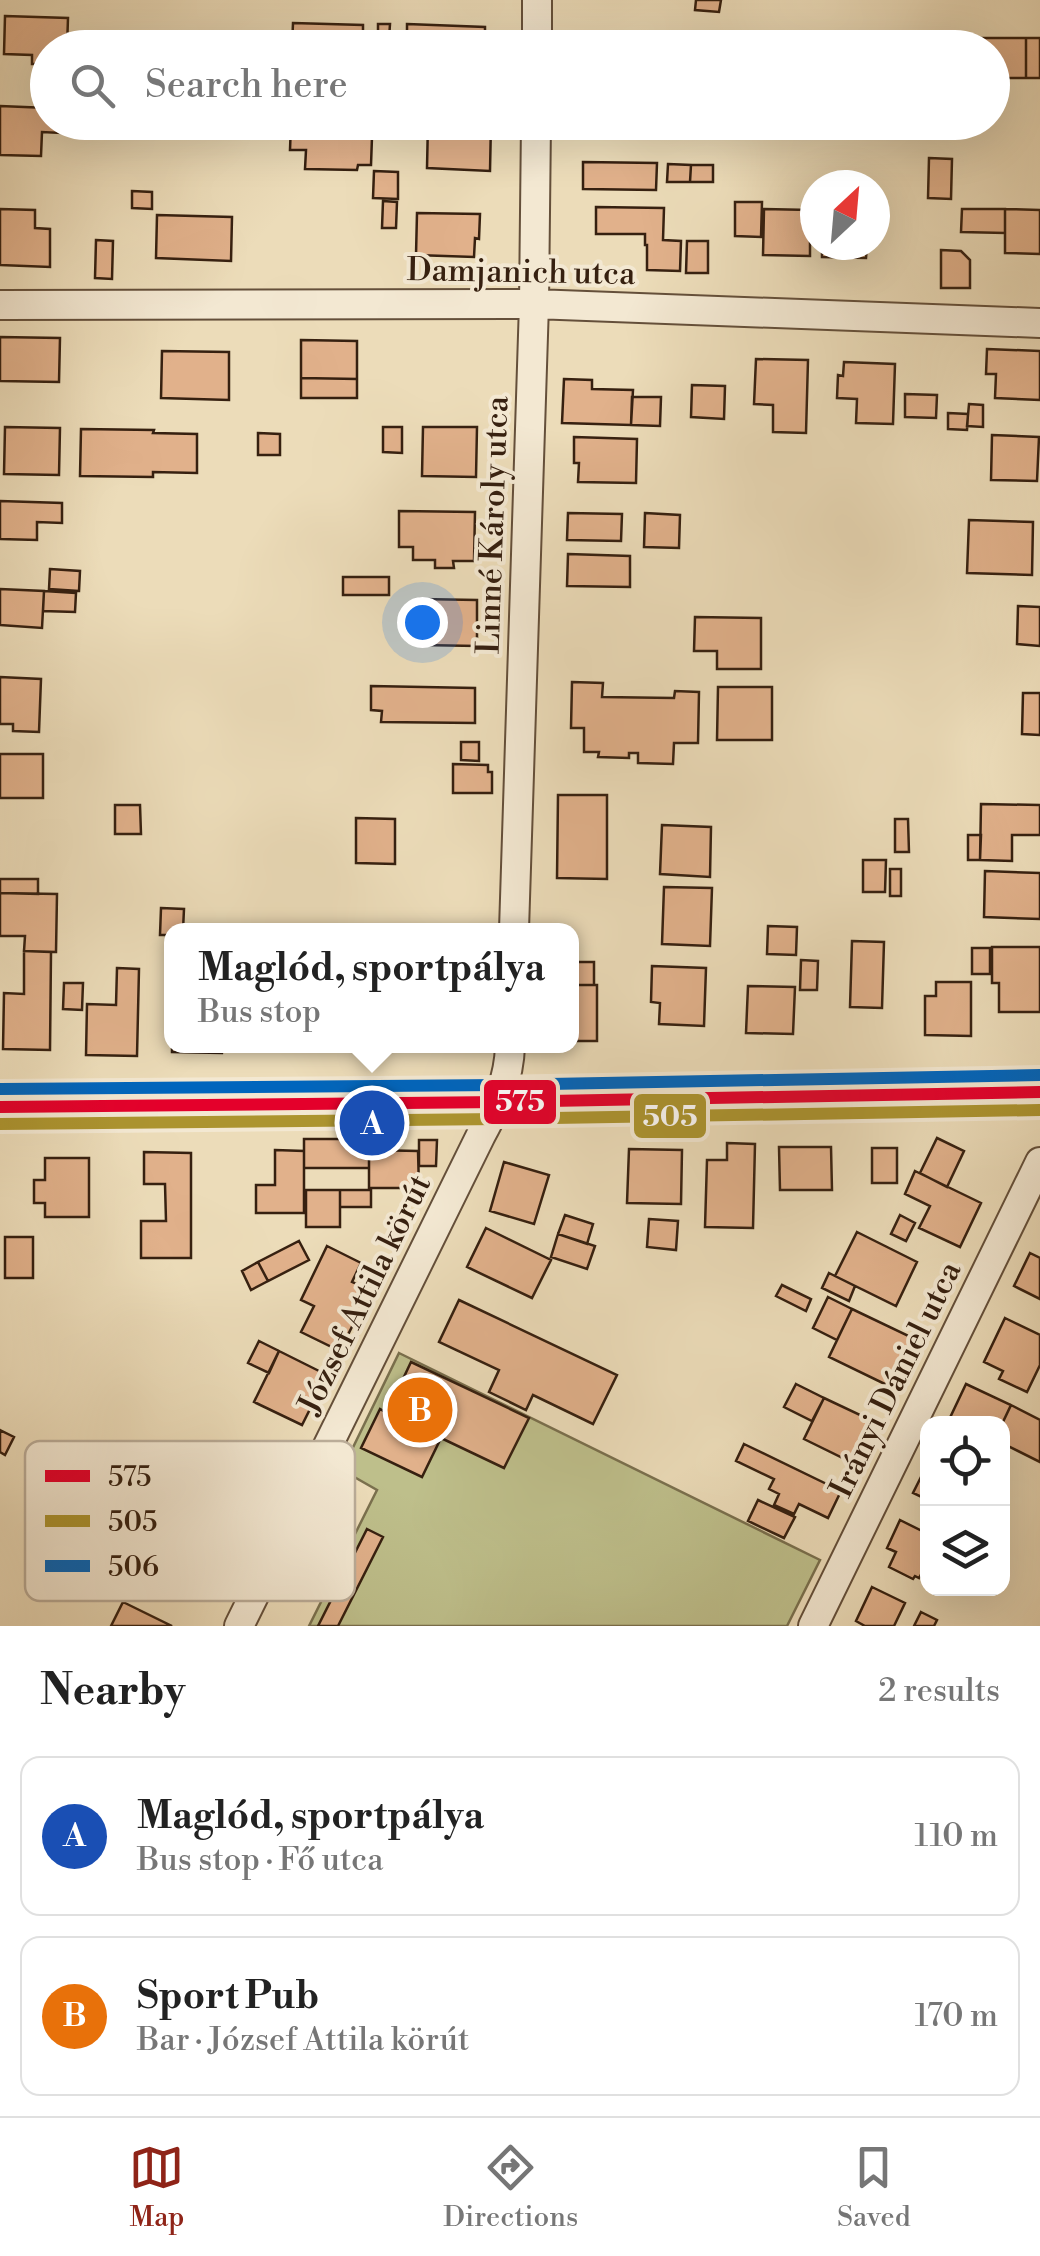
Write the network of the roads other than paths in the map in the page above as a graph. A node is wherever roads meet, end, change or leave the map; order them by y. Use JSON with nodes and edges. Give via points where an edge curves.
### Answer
{"nodes":[{"id":1,"x":537,"y":0,"type":"edge"},
{"id":2,"x":537,"y":30,"type":"edge"},
{"id":3,"x":536,"y":140,"type":"edge"},
{"id":4,"x":0,"y":304,"type":"edge"},
{"id":5,"x":534,"y":304,"type":"junction"},
{"id":6,"x":1040,"y":323,"type":"edge"},
{"id":7,"x":514,"y":923,"type":"edge"},
{"id":8,"x":510,"y":1053,"type":"edge"},
{"id":9,"x":1040,"y":1092,"type":"edge"},
{"id":10,"x":500,"y":1102,"type":"junction"},
{"id":11,"x":0,"y":1107,"type":"edge"},
{"id":12,"x":1040,"y":1162,"type":"edge"},
{"id":13,"x":331,"y":1441,"type":"edge"},
{"id":14,"x":251,"y":1601,"type":"edge"},
{"id":15,"x":239,"y":1626,"type":"edge"},
{"id":16,"x":813,"y":1626,"type":"edge"}],
"edges":[{"from":1,"to":2,"type":"street"},
{"from":3,"to":5,"type":"street","name":"Linné Károly utca"},
{"from":4,"to":5,"type":"street","name":"Damjanich utca"},
{"from":5,"to":6,"type":"street","name":"Damjanich utca"},
{"from":5,"to":7,"type":"street","name":"Linné Károly utca"},
{"from":8,"to":10,"type":"street"},
{"from":9,"to":10,"type":"main road"},
{"from":10,"to":11,"type":"main road"},
{"from":10,"to":13,"type":"street","name":"József Attila körút"},
{"from":12,"to":16,"type":"street","name":"Irányi Dániel utca"},
{"from":14,"to":15,"type":"street","name":"József Attila körút"}]}
